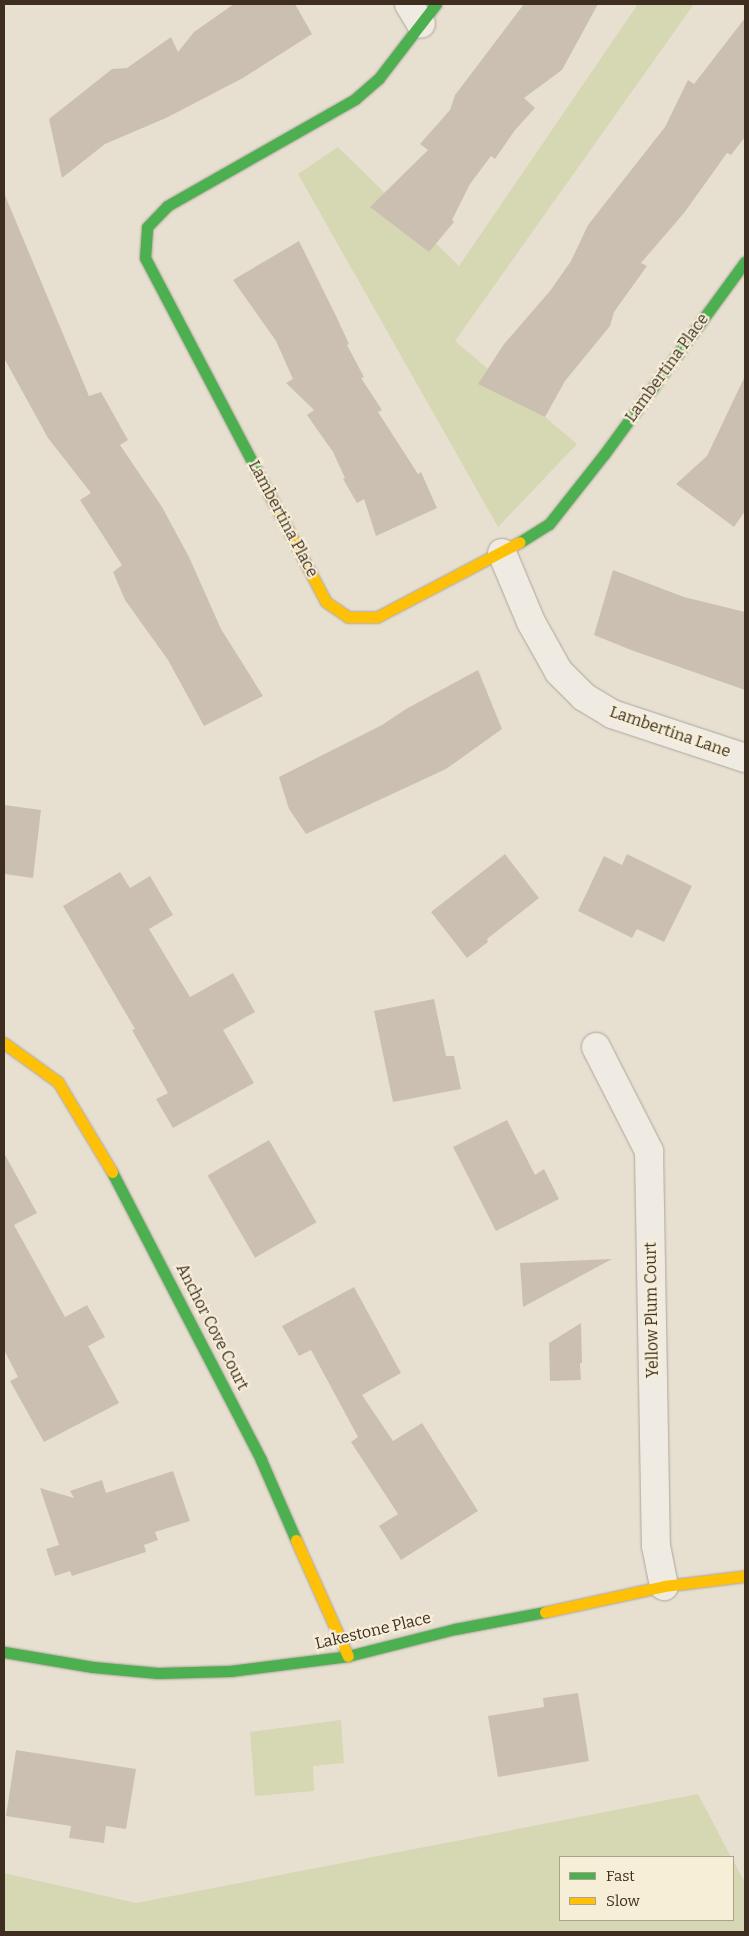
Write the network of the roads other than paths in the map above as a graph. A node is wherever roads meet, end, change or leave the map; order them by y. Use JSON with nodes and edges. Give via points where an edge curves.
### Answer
{"nodes":[{"id":1,"x":422,"y":10,"type":"edge"},
{"id":2,"x":745,"y":262,"type":"edge"},
{"id":3,"x":502,"y":554,"type":"junction"},
{"id":4,"x":745,"y":758,"type":"edge"},
{"id":5,"x":4,"y":1043,"type":"edge"},
{"id":6,"x":596,"y":1047,"type":"dead end"},
{"id":7,"x":745,"y":1576,"type":"edge"},
{"id":8,"x":664,"y":1586,"type":"junction"},
{"id":9,"x":4,"y":1652,"type":"edge"},
{"id":10,"x":348,"y":1656,"type":"junction"}],
"edges":[{"from":1,"to":3,"type":"street","name":"Lambertina Place","via":[[379,78],[355,99],[167,206],[147,227],[145,258],[326,602],[348,617],[377,617]]},
{"from":2,"to":3,"type":"street","name":"Lambertina Place","via":[[549,524]]},
{"from":3,"to":4,"type":"street","name":"Lambertina Lane","via":[[531,622],[560,672],[584,697],[612,714]]},
{"from":5,"to":10,"type":"street","name":"Anchor Cove Court","via":[[58,1082],[111,1170],[261,1460]]},
{"from":6,"to":8,"type":"street","name":"Yellow Plum Court","via":[[649,1151],[656,1546]]},
{"from":7,"to":8,"type":"street","name":"Lakestone Place"},
{"from":8,"to":10,"type":"street","name":"Lakestone Place","via":[[455,1629]]},
{"from":9,"to":10,"type":"street","name":"Lakestone Place","via":[[92,1668],[158,1673],[230,1671]]}]}
